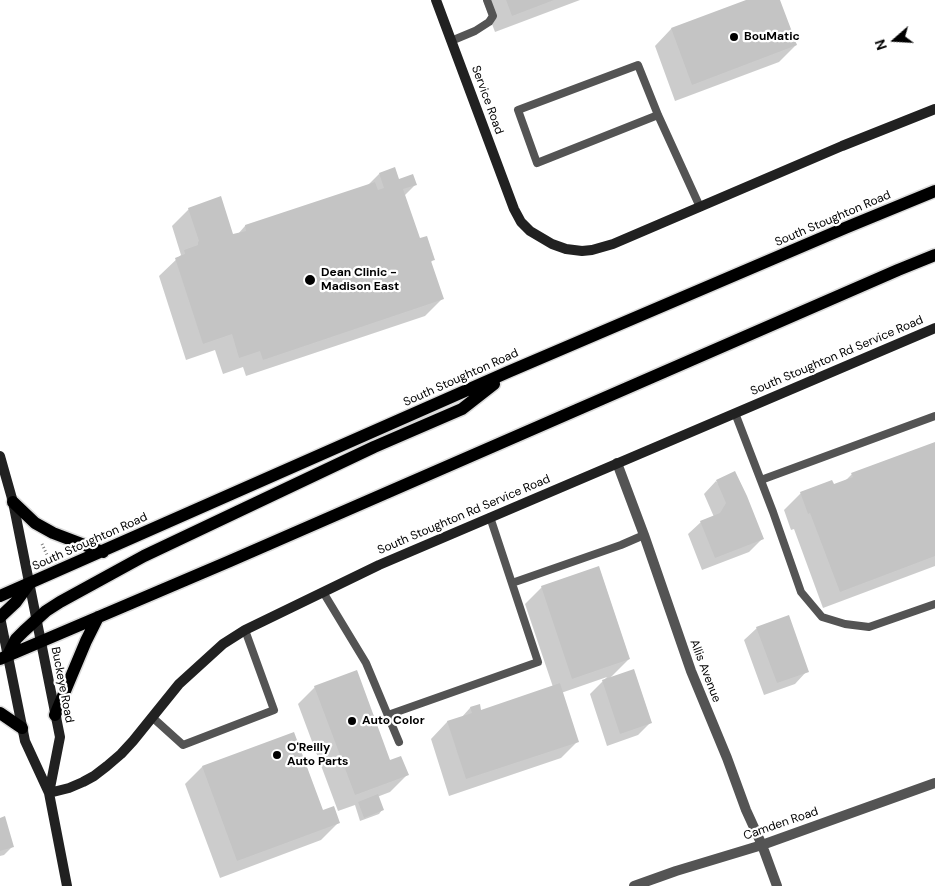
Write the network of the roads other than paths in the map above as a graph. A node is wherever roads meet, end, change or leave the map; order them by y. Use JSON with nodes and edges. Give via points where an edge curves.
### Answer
{"nodes":[{"id":1,"x":436,"y":0,"type":"edge"},
{"id":2,"x":487,"y":0,"type":"edge"},
{"id":3,"x":451,"y":40,"type":"junction"},
{"id":4,"x":935,"y":109,"type":"edge"},
{"id":5,"x":658,"y":115,"type":"junction"},
{"id":6,"x":935,"y":191,"type":"edge"},
{"id":7,"x":700,"y":207,"type":"junction"},
{"id":8,"x":935,"y":255,"type":"edge"},
{"id":9,"x":935,"y":328,"type":"edge"},
{"id":10,"x":508,"y":372,"type":"junction"},
{"id":11,"x":735,"y":413,"type":"junction"},
{"id":12,"x":935,"y":416,"type":"edge"},
{"id":13,"x":0,"y":456,"type":"edge"},
{"id":14,"x":617,"y":463,"type":"junction"},
{"id":15,"x":761,"y":480,"type":"junction"},
{"id":16,"x":13,"y":502,"type":"junction"},
{"id":17,"x":490,"y":517,"type":"junction"},
{"id":18,"x":644,"y":536,"type":"junction"},
{"id":19,"x":103,"y":552,"type":"junction"},
{"id":20,"x":512,"y":582,"type":"junction"},
{"id":21,"x":30,"y":584,"type":"junction"},
{"id":22,"x":323,"y":592,"type":"junction"},
{"id":23,"x":0,"y":596,"type":"edge"},
{"id":24,"x":935,"y":604,"type":"edge"},
{"id":25,"x":98,"y":616,"type":"junction"},
{"id":26,"x":0,"y":617,"type":"edge"},
{"id":27,"x":36,"y":620,"type":"junction"},
{"id":28,"x":244,"y":630,"type":"junction"},
{"id":29,"x":41,"y":641,"type":"junction"},
{"id":30,"x":4,"y":657,"type":"edge"},
{"id":31,"x":0,"y":713,"type":"edge"},
{"id":32,"x":388,"y":715,"type":"junction"},
{"id":33,"x":55,"y":716,"type":"junction"},
{"id":34,"x":152,"y":717,"type":"junction"},
{"id":35,"x":22,"y":728,"type":"junction"},
{"id":36,"x":399,"y":742,"type":"dead end"},
{"id":37,"x":935,"y":783,"type":"edge"},
{"id":38,"x":49,"y":793,"type":"junction"},
{"id":39,"x":762,"y":844,"type":"junction"},
{"id":40,"x":67,"y":886,"type":"edge"},
{"id":41,"x":634,"y":886,"type":"edge"},
{"id":42,"x":778,"y":886,"type":"edge"}],
"edges":[{"from":1,"to":3,"type":"street","name":"Service Road"},
{"from":2,"to":3,"type":"lane","via":[[493,16],[490,22]]},
{"from":3,"to":7,"type":"street","name":"Service Road","via":[[514,208],[537,237],[566,249],[592,250]]},
{"from":4,"to":7,"type":"street"},
{"from":5,"to":5,"type":"lane","via":[[638,65],[518,110],[537,163]]},
{"from":5,"to":7,"type":"lane"},
{"from":6,"to":10,"type":"main road","name":"South Stoughton Road"},
{"from":8,"to":25,"type":"main road"},
{"from":9,"to":11,"type":"street","name":"South Stoughton Rd Service Road"},
{"from":10,"to":19,"type":"main road","name":"South Stoughton Road"},
{"from":10,"to":27,"type":"main road","via":[[462,409],[144,556],[60,602]]},
{"from":11,"to":14,"type":"street","name":"South Stoughton Rd Service Road"},
{"from":11,"to":15,"type":"lane"},
{"from":12,"to":15,"type":"lane"},
{"from":13,"to":16,"type":"street","name":"Buckeye Road"},
{"from":14,"to":17,"type":"street","name":"South Stoughton Rd Service Road"},
{"from":14,"to":18,"type":"street","name":"Allis Avenue"},
{"from":15,"to":24,"type":"lane","via":[[801,592],[822,616],[845,624],[870,627]]},
{"from":16,"to":19,"type":"main road","via":[[35,523],[53,533]]},
{"from":16,"to":21,"type":"street","name":"Buckeye Road"},
{"from":17,"to":20,"type":"lane"},
{"from":17,"to":22,"type":"street","name":"South Stoughton Rd Service Road"},
{"from":18,"to":20,"type":"lane"},
{"from":18,"to":39,"type":"street","name":"Allis Avenue","via":[[691,671]]},
{"from":19,"to":21,"type":"main road","name":"South Stoughton Road"},
{"from":20,"to":32,"type":"lane","via":[[538,662]]},
{"from":21,"to":23,"type":"main road","name":"South Stoughton Road"},
{"from":21,"to":26,"type":"main road"},
{"from":21,"to":27,"type":"street","name":"Buckeye Road"},
{"from":22,"to":28,"type":"street","name":"South Stoughton Rd Service Road"},
{"from":22,"to":32,"type":"lane","via":[[366,663]]},
{"from":25,"to":29,"type":"main road"},
{"from":25,"to":33,"type":"main road"},
{"from":26,"to":30,"type":"street","name":"Buckeye Road"},
{"from":27,"to":29,"type":"street","name":"Buckeye Road"},
{"from":27,"to":30,"type":"main road","via":[[16,639]]},
{"from":28,"to":34,"type":"street","name":"South Stoughton Rd Service Road","via":[[223,644],[179,684]]},
{"from":28,"to":34,"type":"lane","via":[[274,710],[183,745]]},
{"from":29,"to":30,"type":"main road"},
{"from":29,"to":33,"type":"street","name":"Buckeye Road"},
{"from":30,"to":35,"type":"street","name":"Buckeye Road"},
{"from":31,"to":35,"type":"main road"},
{"from":32,"to":36,"type":"lane"},
{"from":33,"to":38,"type":"street","name":"Buckeye Road","via":[[60,737]]},
{"from":34,"to":38,"type":"street","name":"South Stoughton Rd Service Road","via":[[133,742],[94,776]]},
{"from":35,"to":38,"type":"street","name":"Buckeye Road","via":[[25,742]]},
{"from":37,"to":39,"type":"street","name":"Camden Road"},
{"from":38,"to":40,"type":"street","name":"Buckeye Road"},
{"from":39,"to":41,"type":"street","name":"Camden Road"},
{"from":39,"to":42,"type":"street","name":"Allis Avenue"}]}
